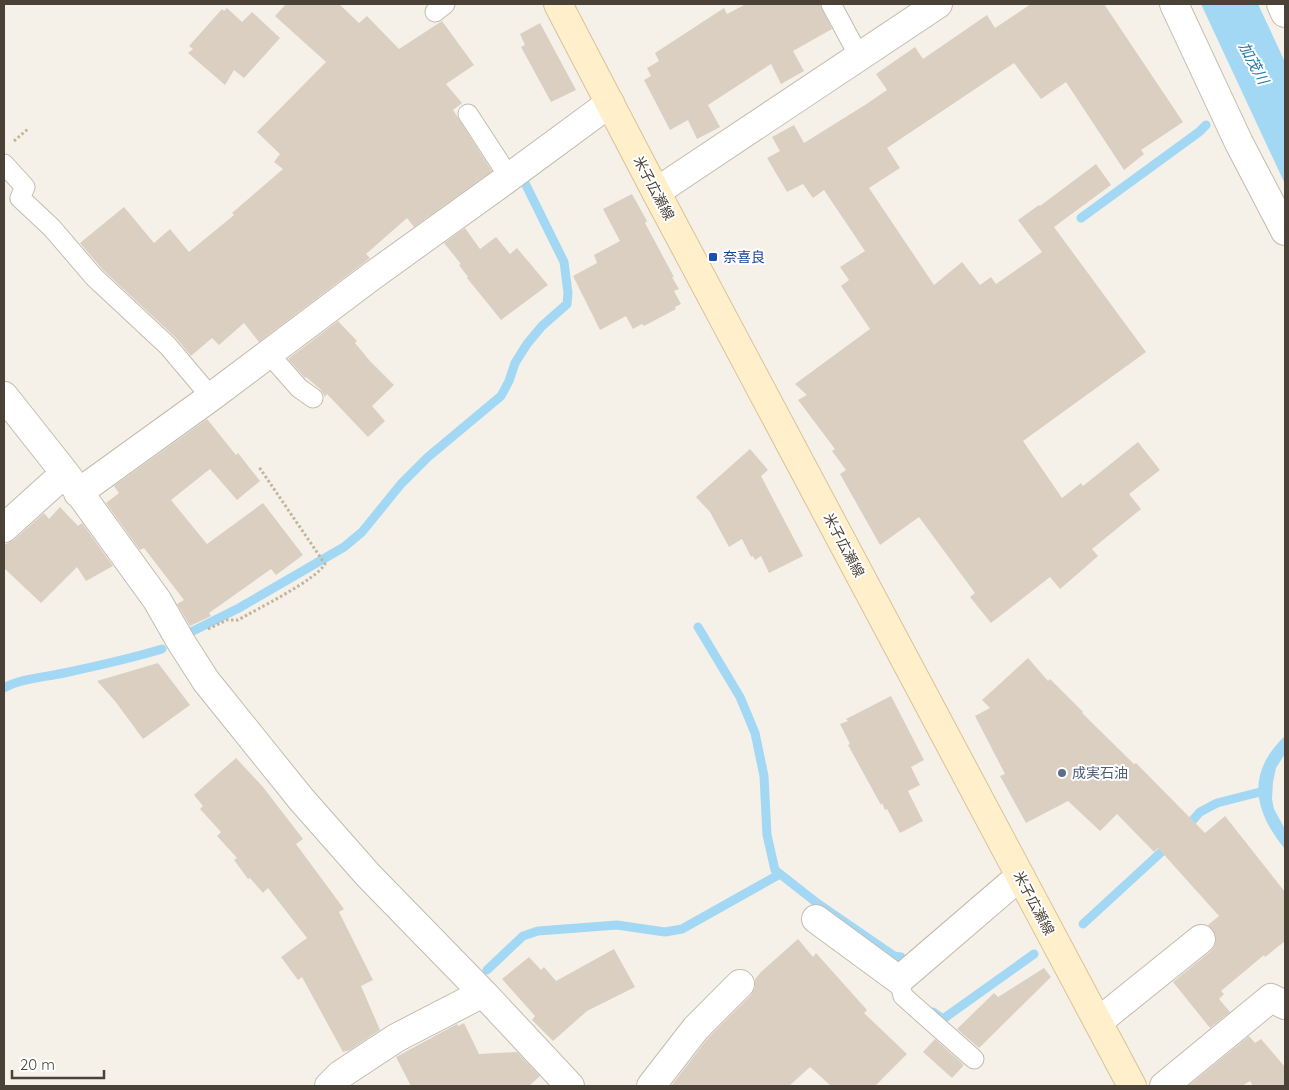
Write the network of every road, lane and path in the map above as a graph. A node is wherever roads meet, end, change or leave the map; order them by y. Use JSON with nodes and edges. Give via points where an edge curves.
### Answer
{"nodes":[{"id":1,"x":558,"y":4,"type":"edge"},
{"id":2,"x":831,"y":4,"type":"edge"},
{"id":3,"x":938,"y":4,"type":"edge"},
{"id":4,"x":1174,"y":4,"type":"edge"},
{"id":5,"x":1282,"y":4,"type":"edge"},
{"id":6,"x":1285,"y":13,"type":"edge"},
{"id":7,"x":859,"y":56,"type":"junction"},
{"id":8,"x":610,"y":102,"type":"junction"},
{"id":9,"x":468,"y":114,"type":"dead end"},
{"id":10,"x":29,"y":128,"type":"dead end"},
{"id":11,"x":10,"y":144,"type":"dead end"},
{"id":12,"x":4,"y":164,"type":"edge"},
{"id":13,"x":509,"y":177,"type":"junction"},
{"id":14,"x":656,"y":192,"type":"junction"},
{"id":15,"x":1285,"y":230,"type":"edge"},
{"id":16,"x":269,"y":354,"type":"junction"},
{"id":17,"x":4,"y":396,"type":"edge"},
{"id":18,"x":212,"y":397,"type":"junction"},
{"id":19,"x":313,"y":398,"type":"dead end"},
{"id":20,"x":259,"y":467,"type":"dead end"},
{"id":21,"x":72,"y":483,"type":"junction"},
{"id":22,"x":4,"y":528,"type":"edge"},
{"id":23,"x":181,"y":642,"type":"junction"},
{"id":24,"x":1020,"y":876,"type":"junction"},
{"id":25,"x":816,"y":919,"type":"dead end"},
{"id":26,"x":1201,"y":939,"type":"dead end"},
{"id":27,"x":899,"y":980,"type":"junction"},
{"id":28,"x":740,"y":984,"type":"dead end"},
{"id":29,"x":483,"y":992,"type":"junction"},
{"id":30,"x":1285,"y":1005,"type":"edge"},
{"id":31,"x":1098,"y":1022,"type":"junction"},
{"id":32,"x":974,"y":1059,"type":"dead end"},
{"id":33,"x":329,"y":1086,"type":"edge"},
{"id":34,"x":570,"y":1086,"type":"edge"},
{"id":35,"x":651,"y":1086,"type":"edge"},
{"id":36,"x":1132,"y":1086,"type":"edge"},
{"id":37,"x":1164,"y":1086,"type":"edge"}],
"edges":[{"from":1,"to":8,"type":"main road","name":"米子広瀬線"},
{"from":2,"to":7,"type":"lane"},
{"from":3,"to":7,"type":"street"},
{"from":4,"to":15,"type":"street","via":[[1239,143]]},
{"from":5,"to":6,"type":"street"},
{"from":7,"to":14,"type":"street"},
{"from":8,"to":13,"type":"street"},
{"from":8,"to":14,"type":"main road","name":"米子広瀬線"},
{"from":9,"to":13,"type":"lane"},
{"from":10,"to":11,"type":"path"},
{"from":12,"to":18,"type":"lane","via":[[25,187],[20,198],[52,228],[94,277],[168,346]]},
{"from":13,"to":16,"type":"street"},
{"from":14,"to":24,"type":"main road","name":"米子広瀬線"},
{"from":16,"to":18,"type":"street"},
{"from":16,"to":19,"type":"lane","via":[[298,388]]},
{"from":17,"to":21,"type":"street"},
{"from":18,"to":21,"type":"street"},
{"from":20,"to":23,"type":"path","via":[[325,564],[310,578],[238,620],[227,620]]},
{"from":21,"to":22,"type":"street"},
{"from":21,"to":23,"type":"street","via":[[157,600]]},
{"from":23,"to":29,"type":"street","via":[[206,681],[307,806],[368,875]]},
{"from":24,"to":27,"type":"street"},
{"from":24,"to":31,"type":"main road","name":"米子広瀬線"},
{"from":25,"to":27,"type":"street"},
{"from":26,"to":31,"type":"street"},
{"from":27,"to":32,"type":"lane","via":[[903,996]]},
{"from":28,"to":35,"type":"street","via":[[696,1028]]},
{"from":29,"to":33,"type":"street","via":[[396,1038],[340,1075]]},
{"from":29,"to":34,"type":"street"},
{"from":30,"to":37,"type":"street","via":[[1271,998]]},
{"from":31,"to":36,"type":"main road","name":"米子広瀬線"}]}
